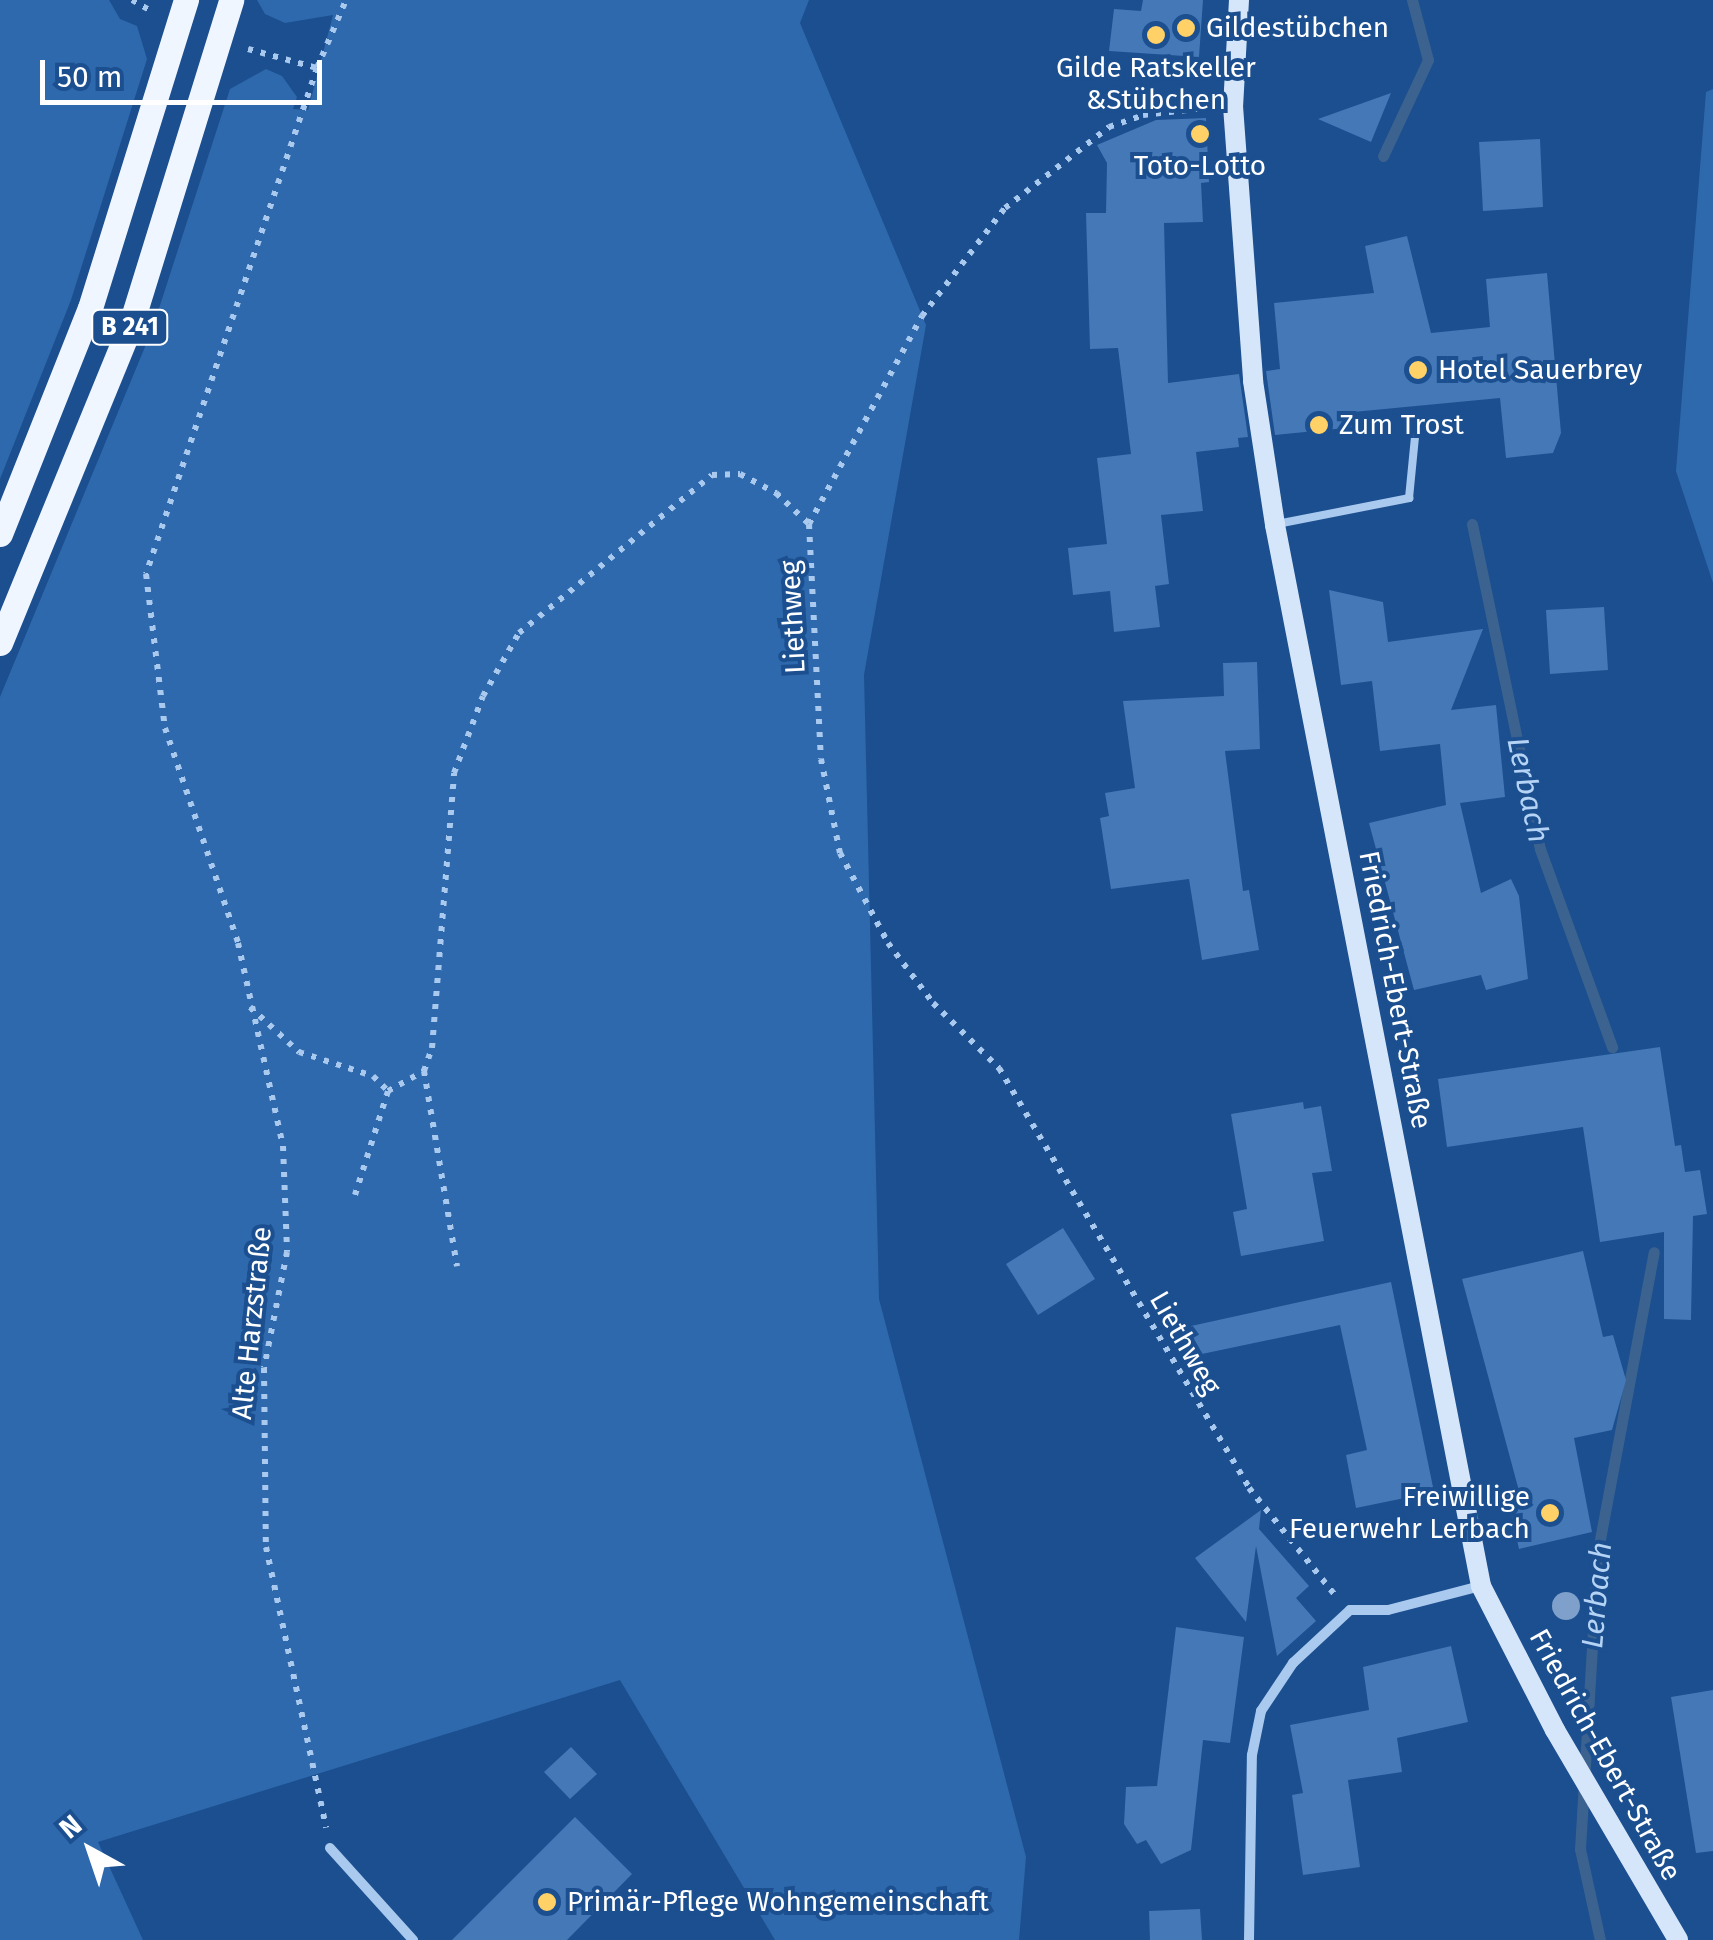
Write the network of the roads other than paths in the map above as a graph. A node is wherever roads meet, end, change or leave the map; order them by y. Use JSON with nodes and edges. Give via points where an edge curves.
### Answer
{"nodes":[{"id":1,"x":186,"y":0,"type":"edge"},
{"id":2,"x":230,"y":0,"type":"edge"},
{"id":3,"x":1239,"y":0,"type":"edge"},
{"id":4,"x":1415,"y":438,"type":"dead end"},
{"id":5,"x":1275,"y":525,"type":"junction"},
{"id":6,"x":0,"y":534,"type":"edge"},
{"id":7,"x":0,"y":643,"type":"edge"},
{"id":8,"x":1481,"y":1586,"type":"junction"},
{"id":9,"x":330,"y":1848,"type":"road end"},
{"id":10,"x":413,"y":1940,"type":"edge"},
{"id":11,"x":1249,"y":1940,"type":"edge"},
{"id":12,"x":1678,"y":1940,"type":"edge"}],
"edges":[{"from":1,"to":6,"type":"main road","number":"B 241","via":[[90,308]]},
{"from":2,"to":7,"type":"main road","number":"B 241","via":[[131,324]]},
{"from":3,"to":5,"type":"street","name":"Friedrich-Ebert-Straße","via":[[1232,106],[1254,381]]},
{"from":4,"to":5,"type":"lane","via":[[1409,498]]},
{"from":5,"to":8,"type":"street","name":"Friedrich-Ebert-Straße"},
{"from":8,"to":11,"type":"street","via":[[1388,1610],[1350,1610],[1292,1663],[1261,1711],[1252,1755]]},
{"from":8,"to":12,"type":"street","name":"Friedrich-Ebert-Straße","via":[[1554,1730]]},
{"from":9,"to":10,"type":"street"}]}
